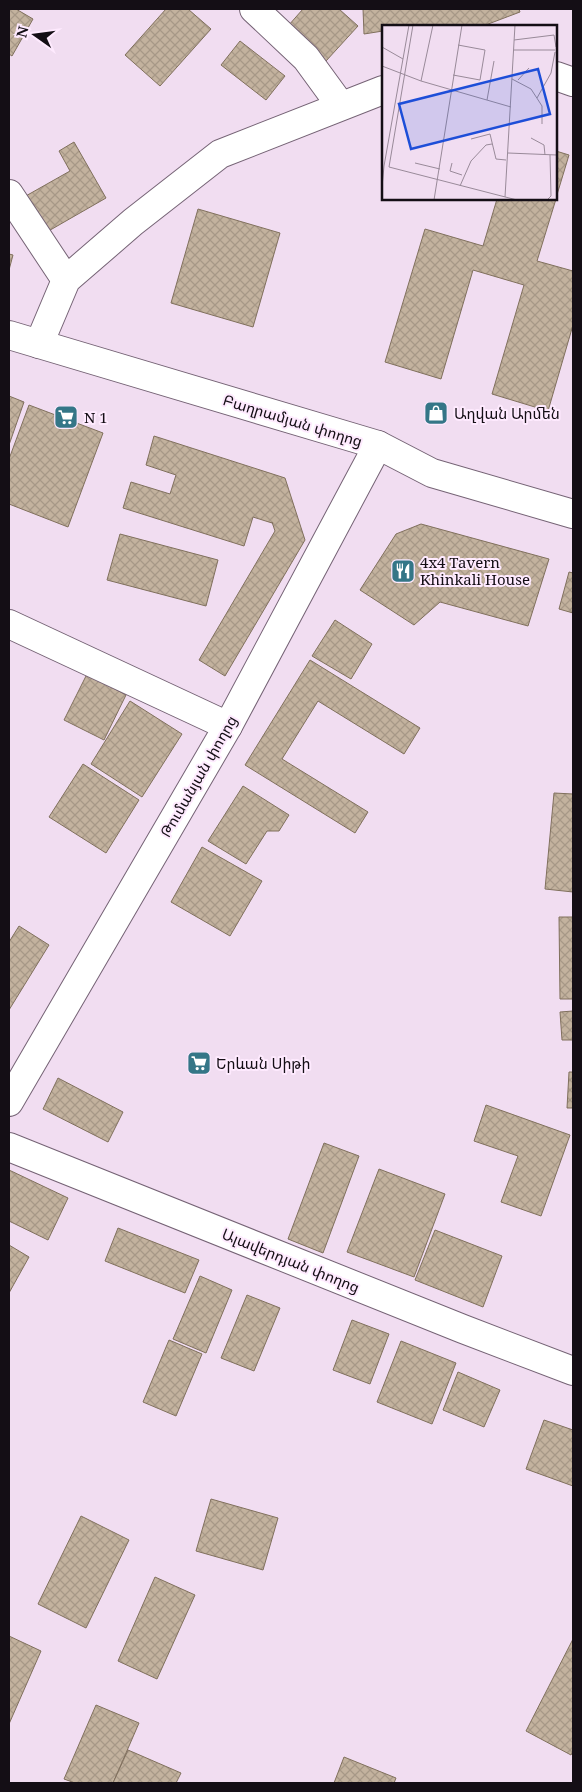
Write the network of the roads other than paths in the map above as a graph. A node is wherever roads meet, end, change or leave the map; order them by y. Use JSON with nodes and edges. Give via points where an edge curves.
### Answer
{"nodes":[{"id":1,"x":254,"y":9,"type":"edge"},
{"id":2,"x":557,"y":76,"type":"edge"},
{"id":3,"x":573,"y":82,"type":"edge"},
{"id":4,"x":382,"y":90,"type":"edge"},
{"id":5,"x":341,"y":106,"type":"junction"},
{"id":6,"x":9,"y":194,"type":"edge"},
{"id":7,"x":66,"y":280,"type":"junction"},
{"id":8,"x":9,"y":335,"type":"edge"},
{"id":9,"x":39,"y":344,"type":"junction"},
{"id":10,"x":378,"y":445,"type":"junction"},
{"id":11,"x":573,"y":514,"type":"edge"},
{"id":12,"x":9,"y":624,"type":"edge"},
{"id":13,"x":228,"y":726,"type":"junction"},
{"id":14,"x":9,"y":1102,"type":"edge"},
{"id":15,"x":9,"y":1147,"type":"edge"},
{"id":16,"x":573,"y":1371,"type":"edge"}],
"edges":[{"from":1,"to":5,"type":"street","via":[[306,58]]},
{"from":2,"to":3,"type":"street"},
{"from":4,"to":5,"type":"street"},
{"from":5,"to":7,"type":"street","via":[[220,154]]},
{"from":6,"to":7,"type":"street"},
{"from":7,"to":9,"type":"street"},
{"from":8,"to":9,"type":"street","name":"Բաղրամյան փողոց"},
{"from":9,"to":10,"type":"street","name":"Բաղրամյան փողոց"},
{"from":10,"to":11,"type":"street","name":"Բաղրամյան փողոց","via":[[432,473]]},
{"from":10,"to":13,"type":"street","name":"Թումանյան փողոց"},
{"from":12,"to":13,"type":"street"},
{"from":13,"to":14,"type":"street","name":"Թումանյան փողոց"},
{"from":15,"to":16,"type":"street","name":"Ալավերդյան փողոց"}]}
